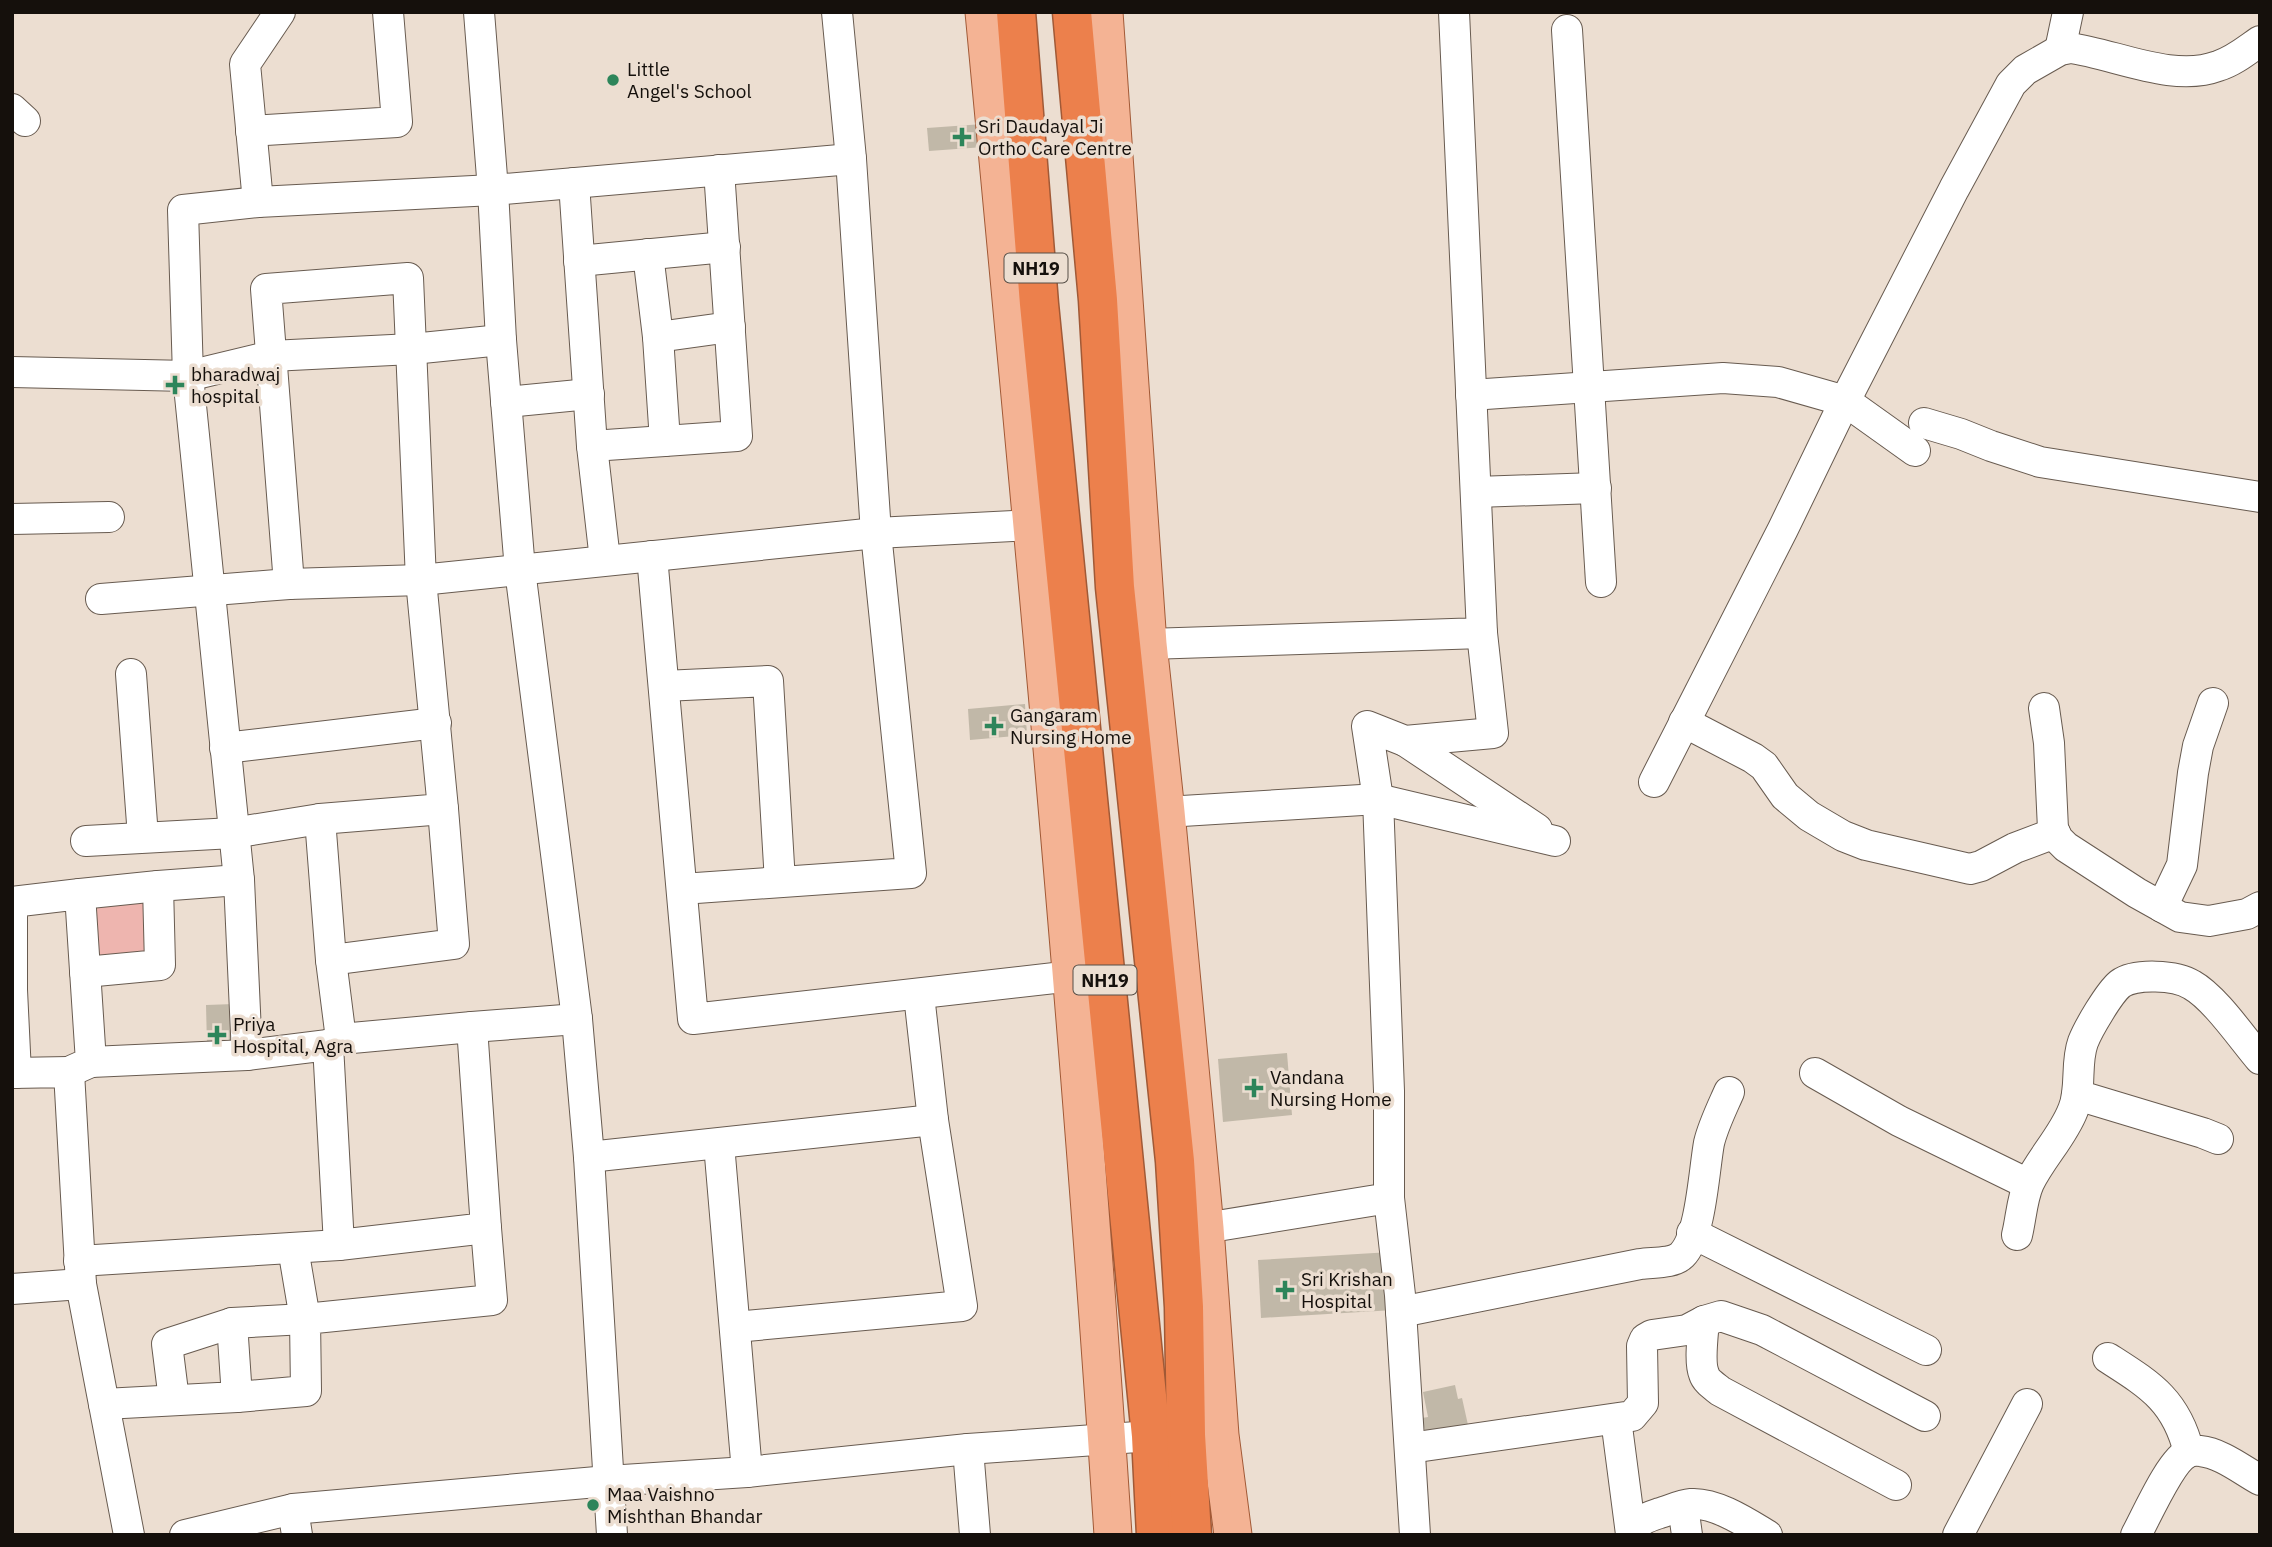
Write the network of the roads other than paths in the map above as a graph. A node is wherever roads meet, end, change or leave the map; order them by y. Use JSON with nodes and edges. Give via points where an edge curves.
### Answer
{"nodes":[{"id":1,"x":280,"y":12,"type":"edge"},
{"id":2,"x":388,"y":12,"type":"edge"},
{"id":3,"x":479,"y":12,"type":"edge"},
{"id":4,"x":837,"y":12,"type":"edge"},
{"id":5,"x":984,"y":12,"type":"edge"},
{"id":6,"x":1016,"y":12,"type":"edge"},
{"id":7,"x":1072,"y":12,"type":"edge"},
{"id":8,"x":1104,"y":12,"type":"edge"},
{"id":9,"x":1454,"y":12,"type":"edge"},
{"id":10,"x":2068,"y":12,"type":"edge"},
{"id":11,"x":1567,"y":30,"type":"dead end"},
{"id":12,"x":2260,"y":41,"type":"edge"},
{"id":13,"x":2060,"y":50,"type":"junction"},
{"id":14,"x":251,"y":131,"type":"junction"},
{"id":15,"x":851,"y":159,"type":"junction"},
{"id":16,"x":719,"y":170,"type":"junction"},
{"id":17,"x":574,"y":183,"type":"junction"},
{"id":18,"x":493,"y":190,"type":"junction"},
{"id":19,"x":258,"y":202,"type":"junction"},
{"id":20,"x":725,"y":247,"type":"junction"},
{"id":21,"x":648,"y":254,"type":"junction"},
{"id":22,"x":579,"y":261,"type":"junction"},
{"id":23,"x":730,"y":327,"type":"junction"},
{"id":24,"x":658,"y":337,"type":"junction"},
{"id":25,"x":501,"y":340,"type":"junction"},
{"id":26,"x":412,"y":349,"type":"junction"},
{"id":27,"x":271,"y":356,"type":"junction"},
{"id":28,"x":12,"y":372,"type":"edge"},
{"id":29,"x":188,"y":376,"type":"junction"},
{"id":30,"x":1589,"y":387,"type":"junction"},
{"id":31,"x":589,"y":394,"type":"junction"},
{"id":32,"x":1471,"y":395,"type":"junction"},
{"id":33,"x":1845,"y":401,"type":"junction"},
{"id":34,"x":506,"y":402,"type":"junction"},
{"id":35,"x":665,"y":441,"type":"junction"},
{"id":36,"x":592,"y":446,"type":"junction"},
{"id":37,"x":1595,"y":488,"type":"junction"},
{"id":38,"x":1476,"y":492,"type":"junction"},
{"id":39,"x":2260,"y":497,"type":"edge"},
{"id":40,"x":108,"y":517,"type":"dead end"},
{"id":41,"x":12,"y":519,"type":"edge"},
{"id":42,"x":1046,"y":524,"type":"junction"},
{"id":43,"x":876,"y":533,"type":"junction"},
{"id":44,"x":652,"y":555,"type":"junction"},
{"id":45,"x":605,"y":561,"type":"junction"},
{"id":46,"x":520,"y":570,"type":"junction"},
{"id":47,"x":421,"y":580,"type":"junction"},
{"id":48,"x":1601,"y":582,"type":"dead end"},
{"id":49,"x":289,"y":584,"type":"junction"},
{"id":50,"x":211,"y":591,"type":"junction"},
{"id":51,"x":101,"y":599,"type":"dead end"},
{"id":52,"x":1482,"y":633,"type":"junction"},
{"id":53,"x":1148,"y":644,"type":"junction"},
{"id":54,"x":131,"y":674,"type":"dead end"},
{"id":55,"x":664,"y":686,"type":"junction"},
{"id":56,"x":2213,"y":704,"type":"dead end"},
{"id":57,"x":2044,"y":708,"type":"dead end"},
{"id":58,"x":1684,"y":722,"type":"junction"},
{"id":59,"x":436,"y":723,"type":"junction"},
{"id":60,"x":1405,"y":741,"type":"junction"},
{"id":61,"x":225,"y":748,"type":"junction"},
{"id":62,"x":1654,"y":782,"type":"dead end"},
{"id":63,"x":1378,"y":799,"type":"junction"},
{"id":64,"x":443,"y":808,"type":"junction"},
{"id":65,"x":1166,"y":813,"type":"junction"},
{"id":66,"x":320,"y":820,"type":"junction"},
{"id":67,"x":233,"y":833,"type":"junction"},
{"id":68,"x":2055,"y":833,"type":"junction"},
{"id":69,"x":143,"y":837,"type":"junction"},
{"id":70,"x":86,"y":841,"type":"dead end"},
{"id":71,"x":239,"y":880,"type":"junction"},
{"id":72,"x":780,"y":882,"type":"junction"},
{"id":73,"x":158,"y":886,"type":"junction"},
{"id":74,"x":682,"y":889,"type":"junction"},
{"id":75,"x":80,"y":894,"type":"junction"},
{"id":76,"x":2162,"y":907,"type":"junction"},
{"id":77,"x":2260,"y":908,"type":"edge"},
{"id":78,"x":331,"y":960,"type":"junction"},
{"id":79,"x":85,"y":972,"type":"junction"},
{"id":80,"x":1072,"y":976,"type":"junction"},
{"id":81,"x":12,"y":990,"type":"edge"},
{"id":82,"x":919,"y":995,"type":"junction"},
{"id":83,"x":577,"y":1018,"type":"junction"},
{"id":84,"x":472,"y":1027,"type":"junction"},
{"id":85,"x":335,"y":1042,"type":"junction"},
{"id":86,"x":247,"y":1055,"type":"junction"},
{"id":87,"x":2260,"y":1059,"type":"edge"},
{"id":88,"x":80,"y":1067,"type":"junction"},
{"id":89,"x":14,"y":1073,"type":"edge"},
{"id":90,"x":1815,"y":1073,"type":"dead end"},
{"id":91,"x":1728,"y":1092,"type":"dead end"},
{"id":92,"x":2077,"y":1095,"type":"junction"},
{"id":93,"x":933,"y":1120,"type":"junction"},
{"id":94,"x":2218,"y":1139,"type":"dead end"},
{"id":95,"x":719,"y":1144,"type":"junction"},
{"id":96,"x":589,"y":1157,"type":"junction"},
{"id":97,"x":2028,"y":1184,"type":"junction"},
{"id":98,"x":1389,"y":1198,"type":"junction"},
{"id":99,"x":486,"y":1228,"type":"junction"},
{"id":100,"x":1205,"y":1228,"type":"junction"},
{"id":101,"x":1692,"y":1233,"type":"junction"},
{"id":102,"x":2017,"y":1235,"type":"dead end"},
{"id":103,"x":339,"y":1245,"type":"junction"},
{"id":104,"x":293,"y":1248,"type":"junction"},
{"id":105,"x":80,"y":1272,"type":"junction"},
{"id":106,"x":12,"y":1289,"type":"edge"},
{"id":107,"x":1401,"y":1312,"type":"junction"},
{"id":108,"x":305,"y":1318,"type":"junction"},
{"id":109,"x":1704,"y":1321,"type":"junction"},
{"id":110,"x":232,"y":1323,"type":"junction"},
{"id":111,"x":735,"y":1327,"type":"junction"},
{"id":112,"x":1926,"y":1350,"type":"dead end"},
{"id":113,"x":2108,"y":1358,"type":"dead end"},
{"id":114,"x":237,"y":1397,"type":"junction"},
{"id":115,"x":174,"y":1400,"type":"junction"},
{"id":116,"x":104,"y":1404,"type":"junction"},
{"id":117,"x":2027,"y":1404,"type":"dead end"},
{"id":118,"x":1925,"y":1416,"type":"dead end"},
{"id":119,"x":1616,"y":1419,"type":"junction"},
{"id":120,"x":1185,"y":1435,"type":"junction"},
{"id":121,"x":1106,"y":1438,"type":"junction"},
{"id":122,"x":1410,"y":1448,"type":"junction"},
{"id":123,"x":968,"y":1449,"type":"junction"},
{"id":124,"x":2189,"y":1451,"type":"junction"},
{"id":125,"x":747,"y":1472,"type":"junction"},
{"id":126,"x":2260,"y":1480,"type":"edge"},
{"id":127,"x":608,"y":1481,"type":"junction"},
{"id":128,"x":1896,"y":1485,"type":"dead end"},
{"id":129,"x":1685,"y":1521,"type":"edge"},
{"id":130,"x":295,"y":1522,"type":"edge"},
{"id":131,"x":1632,"y":1534,"type":"edge"},
{"id":132,"x":129,"y":1535,"type":"edge"},
{"id":133,"x":185,"y":1535,"type":"edge"},
{"id":134,"x":612,"y":1535,"type":"edge"},
{"id":135,"x":975,"y":1535,"type":"edge"},
{"id":136,"x":1113,"y":1535,"type":"edge"},
{"id":137,"x":1156,"y":1535,"type":"edge"},
{"id":138,"x":1192,"y":1535,"type":"edge"},
{"id":139,"x":1233,"y":1535,"type":"edge"},
{"id":140,"x":1415,"y":1535,"type":"edge"},
{"id":141,"x":1767,"y":1535,"type":"edge"},
{"id":142,"x":1958,"y":1535,"type":"edge"},
{"id":143,"x":2136,"y":1535,"type":"edge"}],
"edges":[{"from":1,"to":14,"type":"street","via":[[245,64]]},
{"from":2,"to":14,"type":"street","via":[[397,122]]},
{"from":3,"to":18,"type":"street"},
{"from":4,"to":15,"type":"street"},
{"from":5,"to":42,"type":"main road"},
{"from":6,"to":42,"type":"highway","number":"NH19","via":[[1039,304]]},
{"from":7,"to":120,"type":"highway","number":"NH19","via":[[1098,300],[1115,587],[1175,1161],[1184,1307]]},
{"from":8,"to":53,"type":"main road"},
{"from":9,"to":32,"type":"street"},
{"from":10,"to":13,"type":"street"},
{"from":11,"to":30,"type":"street"},
{"from":12,"to":13,"type":"street","via":[[2217,67],[2184,72],[2082,50]]},
{"from":13,"to":33,"type":"street","via":[[2025,70],[2011,85]]},
{"from":14,"to":19,"type":"street"},
{"from":15,"to":16,"type":"street"},
{"from":15,"to":43,"type":"street"},
{"from":16,"to":17,"type":"street"},
{"from":16,"to":20,"type":"street"},
{"from":17,"to":18,"type":"street"},
{"from":17,"to":22,"type":"street"},
{"from":18,"to":19,"type":"street"},
{"from":18,"to":25,"type":"street"},
{"from":19,"to":29,"type":"street","via":[[183,210]]},
{"from":20,"to":21,"type":"street"},
{"from":20,"to":23,"type":"street"},
{"from":21,"to":22,"type":"street"},
{"from":21,"to":24,"type":"street"},
{"from":22,"to":31,"type":"street"},
{"from":23,"to":24,"type":"street"},
{"from":23,"to":35,"type":"street","via":[[737,436]]},
{"from":24,"to":35,"type":"street"},
{"from":25,"to":26,"type":"street"},
{"from":25,"to":34,"type":"street"},
{"from":26,"to":27,"type":"street"},
{"from":26,"to":27,"type":"street","via":[[408,278],[266,289]]},
{"from":26,"to":47,"type":"street"},
{"from":27,"to":29,"type":"street"},
{"from":27,"to":49,"type":"street"},
{"from":28,"to":29,"type":"street"},
{"from":29,"to":50,"type":"street"},
{"from":30,"to":32,"type":"street"},
{"from":30,"to":33,"type":"street","via":[[1723,378],[1778,382]]},
{"from":30,"to":37,"type":"street"},
{"from":31,"to":34,"type":"street"},
{"from":31,"to":36,"type":"street"},
{"from":32,"to":38,"type":"street"},
{"from":33,"to":39,"type":"street","via":[[1919,437],[1961,434],[2040,462]]},
{"from":33,"to":58,"type":"street"},
{"from":34,"to":46,"type":"street"},
{"from":35,"to":36,"type":"street"},
{"from":36,"to":45,"type":"street"},
{"from":37,"to":38,"type":"street"},
{"from":37,"to":48,"type":"street"},
{"from":38,"to":52,"type":"street"},
{"from":40,"to":41,"type":"street"},
{"from":42,"to":43,"type":"street"},
{"from":42,"to":80,"type":"main road"},
{"from":42,"to":120,"type":"highway","number":"NH19"},
{"from":43,"to":44,"type":"street"},
{"from":43,"to":72,"type":"street","via":[[911,873]]},
{"from":44,"to":45,"type":"street"},
{"from":44,"to":55,"type":"street"},
{"from":45,"to":46,"type":"street"},
{"from":46,"to":47,"type":"street"},
{"from":46,"to":83,"type":"street"},
{"from":47,"to":49,"type":"street"},
{"from":47,"to":59,"type":"street"},
{"from":49,"to":50,"type":"street"},
{"from":50,"to":51,"type":"street"},
{"from":50,"to":61,"type":"street"},
{"from":52,"to":53,"type":"street"},
{"from":52,"to":60,"type":"street","via":[[1493,733]]},
{"from":53,"to":65,"type":"main road"},
{"from":54,"to":69,"type":"street"},
{"from":55,"to":72,"type":"street","via":[[768,681]]},
{"from":55,"to":74,"type":"street"},
{"from":56,"to":76,"type":"street","via":[[2198,746],[2182,865]]},
{"from":57,"to":68,"type":"street"},
{"from":58,"to":62,"type":"street"},
{"from":58,"to":68,"type":"street","via":[[1753,758],[1809,816],[1866,845],[1970,869]]},
{"from":59,"to":61,"type":"street"},
{"from":59,"to":64,"type":"street"},
{"from":60,"to":63,"type":"street","via":[[1367,726]]},
{"from":60,"to":63,"type":"street","via":[[1555,841]]},
{"from":61,"to":67,"type":"street"},
{"from":63,"to":65,"type":"street"},
{"from":63,"to":98,"type":"street"},
{"from":64,"to":66,"type":"street"},
{"from":64,"to":78,"type":"street","via":[[454,944]]},
{"from":65,"to":100,"type":"main road"},
{"from":66,"to":67,"type":"street"},
{"from":66,"to":78,"type":"street"},
{"from":67,"to":69,"type":"street"},
{"from":67,"to":71,"type":"street"},
{"from":68,"to":76,"type":"street","via":[[2066,847]]},
{"from":69,"to":70,"type":"street"},
{"from":71,"to":73,"type":"street"},
{"from":71,"to":86,"type":"street"},
{"from":72,"to":74,"type":"street"},
{"from":73,"to":75,"type":"street"},
{"from":73,"to":79,"type":"street","via":[[160,965]]},
{"from":74,"to":82,"type":"street","via":[[693,1019]]},
{"from":75,"to":79,"type":"street"},
{"from":75,"to":81,"type":"street","via":[[12,902]]},
{"from":76,"to":77,"type":"street","via":[[2180,917],[2208,921],[2247,915]]},
{"from":78,"to":85,"type":"street"},
{"from":79,"to":88,"type":"street"},
{"from":80,"to":82,"type":"street"},
{"from":80,"to":121,"type":"main road"},
{"from":81,"to":89,"type":"street"},
{"from":82,"to":93,"type":"street"},
{"from":83,"to":84,"type":"street"},
{"from":83,"to":96,"type":"street"},
{"from":84,"to":85,"type":"street"},
{"from":84,"to":99,"type":"street"},
{"from":85,"to":86,"type":"street"},
{"from":85,"to":103,"type":"street"},
{"from":86,"to":88,"type":"street"},
{"from":87,"to":92,"type":"street","via":[[2192,985],[2178,979],[2132,978],[2119,985],[2087,1030]]},
{"from":88,"to":89,"type":"street"},
{"from":88,"to":105,"type":"street"},
{"from":90,"to":97,"type":"street","via":[[1899,1121]]},
{"from":91,"to":101,"type":"street","via":[[1710,1142]]},
{"from":92,"to":94,"type":"street"},
{"from":92,"to":97,"type":"street","via":[[2073,1111]]},
{"from":93,"to":95,"type":"street"},
{"from":93,"to":111,"type":"street","via":[[962,1306]]},
{"from":95,"to":96,"type":"street"},
{"from":95,"to":111,"type":"street"},
{"from":96,"to":127,"type":"street"},
{"from":97,"to":102,"type":"street"},
{"from":98,"to":100,"type":"street"},
{"from":98,"to":107,"type":"street"},
{"from":99,"to":103,"type":"street"},
{"from":99,"to":108,"type":"street","via":[[492,1300]]},
{"from":100,"to":120,"type":"main road"},
{"from":101,"to":107,"type":"street","via":[[1681,1256],[1673,1260]]},
{"from":101,"to":112,"type":"street"},
{"from":103,"to":104,"type":"street"},
{"from":104,"to":105,"type":"street"},
{"from":104,"to":108,"type":"street"},
{"from":105,"to":106,"type":"street"},
{"from":105,"to":116,"type":"street"},
{"from":107,"to":122,"type":"street"},
{"from":108,"to":110,"type":"street"},
{"from":108,"to":114,"type":"street","via":[[306,1391]]},
{"from":109,"to":118,"type":"street","via":[[1721,1317],[1762,1331]]},
{"from":109,"to":119,"type":"street","via":[[1687,1330],[1645,1339],[1643,1403],[1632,1416]]},
{"from":109,"to":128,"type":"street","via":[[1702,1367],[1720,1391]]},
{"from":110,"to":114,"type":"street"},
{"from":110,"to":115,"type":"street","via":[[167,1344]]},
{"from":111,"to":125,"type":"street"},
{"from":113,"to":124,"type":"street","via":[[2145,1381],[2167,1403]]},
{"from":114,"to":115,"type":"street"},
{"from":115,"to":116,"type":"street"},
{"from":116,"to":132,"type":"street"},
{"from":117,"to":142,"type":"street"},
{"from":119,"to":122,"type":"street"},
{"from":119,"to":131,"type":"street"},
{"from":120,"to":121,"type":"street"},
{"from":120,"to":137,"type":"highway","number":"NH19"},
{"from":120,"to":138,"type":"highway","number":"NH19"},
{"from":120,"to":139,"type":"main road"},
{"from":121,"to":123,"type":"street"},
{"from":121,"to":136,"type":"main road"},
{"from":122,"to":140,"type":"street"},
{"from":123,"to":125,"type":"street"},
{"from":123,"to":135,"type":"street"},
{"from":124,"to":126,"type":"street","via":[[2217,1456]]},
{"from":124,"to":143,"type":"street","via":[[2165,1479]]},
{"from":125,"to":127,"type":"street"},
{"from":127,"to":130,"type":"street"},
{"from":127,"to":134,"type":"street"},
{"from":129,"to":131,"type":"street","via":[[1642,1518]]},
{"from":129,"to":141,"type":"street","via":[[1690,1504],[1702,1505]]},
{"from":130,"to":133,"type":"street"}]}
